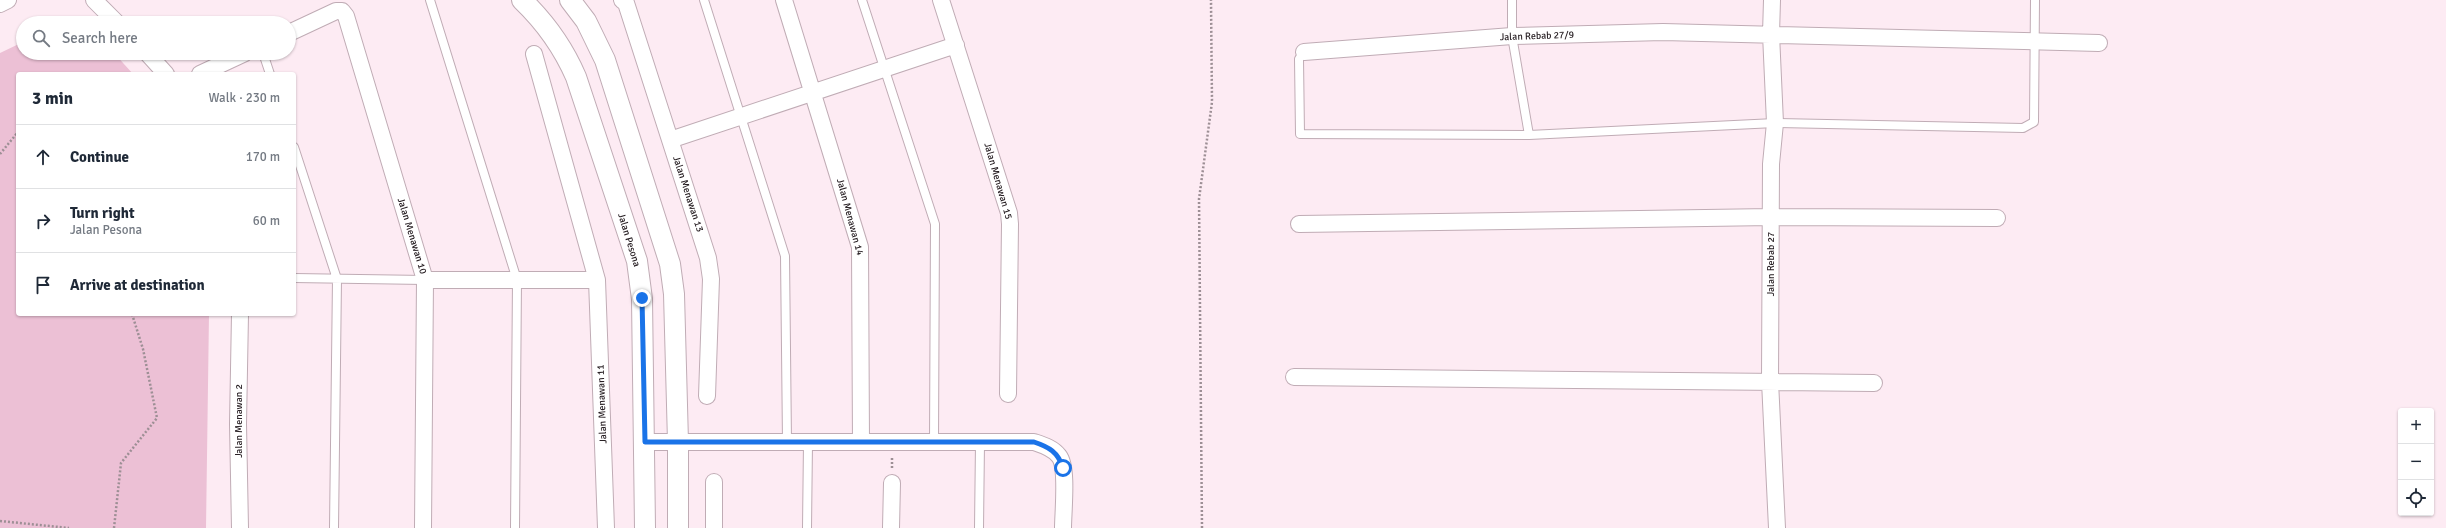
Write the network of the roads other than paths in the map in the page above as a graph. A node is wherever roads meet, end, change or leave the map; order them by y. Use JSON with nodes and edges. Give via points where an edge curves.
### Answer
{"nodes":[{"id":1,"x":8,"y":0,"type":"edge"},
{"id":2,"x":94,"y":0,"type":"edge"},
{"id":3,"x":430,"y":0,"type":"edge"},
{"id":4,"x":522,"y":0,"type":"edge"},
{"id":5,"x":570,"y":0,"type":"edge"},
{"id":6,"x":622,"y":0,"type":"edge"},
{"id":7,"x":704,"y":0,"type":"edge"},
{"id":8,"x":784,"y":0,"type":"edge"},
{"id":9,"x":862,"y":0,"type":"edge"},
{"id":10,"x":941,"y":0,"type":"edge"},
{"id":11,"x":1512,"y":0,"type":"edge"},
{"id":12,"x":1772,"y":0,"type":"edge"},
{"id":13,"x":2035,"y":0,"type":"edge"},
{"id":14,"x":0,"y":4,"type":"edge"},
{"id":15,"x":342,"y":6,"type":"edge"},
{"id":16,"x":110,"y":16,"type":"edge"},
{"id":17,"x":296,"y":30,"type":"edge"},
{"id":18,"x":1771,"y":34,"type":"junction"},
{"id":19,"x":1512,"y":36,"type":"junction"},
{"id":20,"x":2036,"y":42,"type":"junction"},
{"id":21,"x":2099,"y":43,"type":"dead end"},
{"id":22,"x":956,"y":45,"type":"junction"},
{"id":23,"x":1304,"y":52,"type":"joint"},
{"id":24,"x":534,"y":54,"type":"dead end"},
{"id":25,"x":153,"y":60,"type":"edge"},
{"id":26,"x":230,"y":60,"type":"edge"},
{"id":27,"x":265,"y":60,"type":"edge"},
{"id":28,"x":884,"y":69,"type":"junction"},
{"id":29,"x":164,"y":72,"type":"edge"},
{"id":30,"x":204,"y":72,"type":"edge"},
{"id":31,"x":269,"y":72,"type":"edge"},
{"id":32,"x":813,"y":91,"type":"junction"},
{"id":33,"x":740,"y":116,"type":"junction"},
{"id":34,"x":1775,"y":123,"type":"junction"},
{"id":35,"x":1529,"y":135,"type":"junction"},
{"id":36,"x":670,"y":140,"type":"junction"},
{"id":37,"x":296,"y":153,"type":"edge"},
{"id":38,"x":1771,"y":217,"type":"junction"},
{"id":39,"x":1997,"y":218,"type":"dead end"},
{"id":40,"x":1299,"y":224,"type":"dead end"},
{"id":41,"x":296,"y":278,"type":"edge"},
{"id":42,"x":337,"y":279,"type":"junction"},
{"id":43,"x":426,"y":280,"type":"junction"},
{"id":44,"x":517,"y":280,"type":"junction"},
{"id":45,"x":597,"y":280,"type":"junction"},
{"id":46,"x":240,"y":316,"type":"edge"},
{"id":47,"x":1294,"y":377,"type":"dead end"},
{"id":48,"x":1770,"y":382,"type":"junction"},
{"id":49,"x":1874,"y":383,"type":"dead end"},
{"id":50,"x":1008,"y":394,"type":"dead end"},
{"id":51,"x":707,"y":396,"type":"dead end"},
{"id":52,"x":645,"y":442,"type":"junction"},
{"id":53,"x":678,"y":442,"type":"junction"},
{"id":54,"x":787,"y":442,"type":"junction"},
{"id":55,"x":861,"y":442,"type":"junction"},
{"id":56,"x":808,"y":443,"type":"junction"},
{"id":57,"x":934,"y":443,"type":"junction"},
{"id":58,"x":980,"y":443,"type":"junction"},
{"id":59,"x":714,"y":482,"type":"dead end"},
{"id":60,"x":892,"y":483,"type":"road end"},
{"id":61,"x":240,"y":528,"type":"edge"},
{"id":62,"x":334,"y":528,"type":"edge"},
{"id":63,"x":423,"y":528,"type":"edge"},
{"id":64,"x":515,"y":528,"type":"edge"},
{"id":65,"x":606,"y":528,"type":"edge"},
{"id":66,"x":645,"y":528,"type":"edge"},
{"id":67,"x":678,"y":528,"type":"edge"},
{"id":68,"x":714,"y":528,"type":"edge"},
{"id":69,"x":807,"y":528,"type":"edge"},
{"id":70,"x":892,"y":528,"type":"edge"},
{"id":71,"x":979,"y":528,"type":"edge"},
{"id":72,"x":1063,"y":528,"type":"edge"},
{"id":73,"x":1777,"y":528,"type":"edge"}],
"edges":[{"from":1,"to":14,"type":"street"},
{"from":2,"to":16,"type":"street"},
{"from":3,"to":44,"type":"lane"},
{"from":4,"to":52,"type":"street","name":"Jalan Pesona","via":[[551,31],[576,77],[637,261],[642,298]]},
{"from":5,"to":53,"type":"street","via":[[586,20],[605,60],[670,264],[674,294]]},
{"from":6,"to":36,"type":"street","name":"Jalan Menawan 13","via":[[626,3]]},
{"from":7,"to":33,"type":"lane"},
{"from":8,"to":32,"type":"street","name":"Jalan Menawan 14"},
{"from":9,"to":28,"type":"lane"},
{"from":10,"to":22,"type":"street","name":"Jalan Menawan 15"},
{"from":11,"to":19,"type":"lane"},
{"from":12,"to":18,"type":"street","name":"Jalan Rebab 27"},
{"from":13,"to":20,"type":"lane"},
{"from":15,"to":17,"type":"street","name":"Jalan Menawan 10"},
{"from":15,"to":43,"type":"street","name":"Jalan Menawan 10"},
{"from":18,"to":19,"type":"street","name":"Jalan Rebab 27/9","via":[[1663,32]]},
{"from":18,"to":20,"type":"street","name":"Jalan Rebab 27/9"},
{"from":18,"to":34,"type":"street","name":"Jalan Rebab 27"},
{"from":19,"to":23,"type":"street","name":"Jalan Rebab 27/9"},
{"from":19,"to":35,"type":"lane"},
{"from":20,"to":21,"type":"street","name":"Jalan Rebab 27/9"},
{"from":20,"to":34,"type":"lane","via":[[2034,122],[2023,128]]},
{"from":22,"to":28,"type":"street"},
{"from":22,"to":50,"type":"street","name":"Jalan Menawan 15","via":[[1004,196],[1010,224]]},
{"from":23,"to":35,"type":"lane","via":[[1300,59],[1300,134]]},
{"from":24,"to":45,"type":"street","name":"Jalan Menawan 11"},
{"from":25,"to":29,"type":"street"},
{"from":26,"to":30,"type":"street"},
{"from":27,"to":31,"type":"lane"},
{"from":28,"to":32,"type":"street"},
{"from":28,"to":57,"type":"lane","via":[[936,232]]},
{"from":32,"to":33,"type":"street"},
{"from":32,"to":55,"type":"street","name":"Jalan Menawan 14","via":[[862,258]]},
{"from":33,"to":36,"type":"street"},
{"from":33,"to":54,"type":"lane","via":[[785,256]]},
{"from":34,"to":35,"type":"lane"},
{"from":34,"to":38,"type":"street","name":"Jalan Rebab 27","via":[[1771,164]]},
{"from":36,"to":51,"type":"street","name":"Jalan Menawan 13","via":[[710,269]]},
{"from":37,"to":42,"type":"lane"},
{"from":38,"to":39,"type":"street"},
{"from":38,"to":40,"type":"street"},
{"from":38,"to":48,"type":"street","name":"Jalan Rebab 27"},
{"from":41,"to":42,"type":"lane"},
{"from":42,"to":43,"type":"lane"},
{"from":42,"to":62,"type":"lane"},
{"from":43,"to":44,"type":"street"},
{"from":43,"to":63,"type":"street","name":"Jalan Menawan 10"},
{"from":44,"to":45,"type":"street"},
{"from":44,"to":64,"type":"lane"},
{"from":45,"to":65,"type":"street","name":"Jalan Menawan 11"},
{"from":46,"to":61,"type":"street","name":"Jalan Menawan 2"},
{"from":47,"to":48,"type":"street"},
{"from":48,"to":49,"type":"street"},
{"from":48,"to":73,"type":"street","name":"Jalan Rebab 27"},
{"from":52,"to":53,"type":"street"},
{"from":52,"to":66,"type":"street","name":"Jalan Pesona"},
{"from":53,"to":54,"type":"street"},
{"from":53,"to":67,"type":"street"},
{"from":54,"to":56,"type":"street"},
{"from":55,"to":56,"type":"street"},
{"from":55,"to":57,"type":"street"},
{"from":56,"to":69,"type":"lane"},
{"from":57,"to":58,"type":"street"},
{"from":58,"to":71,"type":"lane"},
{"from":58,"to":72,"type":"street","via":[[1034,442],[1049,447],[1059,456],[1063,468]]},
{"from":59,"to":68,"type":"street"},
{"from":60,"to":70,"type":"street"}]}
